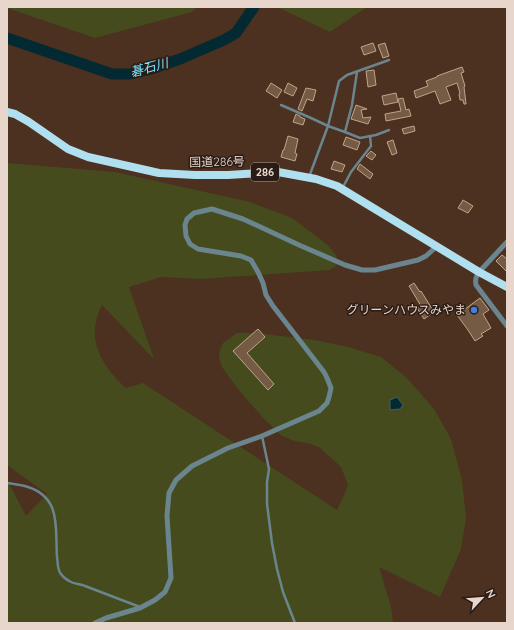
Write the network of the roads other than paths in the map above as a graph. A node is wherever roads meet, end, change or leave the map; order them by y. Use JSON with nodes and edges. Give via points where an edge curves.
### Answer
{"nodes":[{"id":1,"x":389,"y":60,"type":"dead end"},
{"id":2,"x":357,"y":72,"type":"junction"},
{"id":3,"x":281,"y":105,"type":"dead end"},
{"id":4,"x":7,"y":112,"type":"edge"},
{"id":5,"x":328,"y":126,"type":"junction"},
{"id":6,"x":389,"y":130,"type":"dead end"},
{"id":7,"x":345,"y":132,"type":"junction"},
{"id":8,"x":370,"y":136,"type":"junction"},
{"id":9,"x":309,"y":178,"type":"junction"},
{"id":10,"x":342,"y":189,"type":"junction"},
{"id":11,"x":507,"y":242,"type":"edge"},
{"id":12,"x":437,"y":246,"type":"junction"},
{"id":13,"x":480,"y":272,"type":"junction"},
{"id":14,"x":507,"y":287,"type":"edge"},
{"id":15,"x":507,"y":326,"type":"edge"},
{"id":16,"x":262,"y":436,"type":"junction"},
{"id":17,"x":7,"y":483,"type":"edge"},
{"id":18,"x":140,"y":608,"type":"junction"},
{"id":19,"x":95,"y":623,"type":"edge"},
{"id":20,"x":295,"y":623,"type":"edge"}],
"edges":[{"from":1,"to":2,"type":"lane"},
{"from":2,"to":5,"type":"lane","via":[[346,75],[339,81]]},
{"from":2,"to":7,"type":"lane"},
{"from":3,"to":5,"type":"lane"},
{"from":4,"to":9,"type":"highway","name":"国道286号","number":"286","via":[[15,114],[68,149],[88,158],[159,172],[195,176],[278,172]]},
{"from":5,"to":7,"type":"lane"},
{"from":5,"to":9,"type":"lane"},
{"from":6,"to":8,"type":"lane"},
{"from":7,"to":8,"type":"lane","via":[[360,138]]},
{"from":8,"to":10,"type":"lane","via":[[371,146],[351,172]]},
{"from":9,"to":10,"type":"highway","name":"国道286号","number":"286"},
{"from":10,"to":12,"type":"highway","name":"国道286号","number":"286"},
{"from":11,"to":13,"type":"street"},
{"from":12,"to":13,"type":"highway","name":"国道286号","number":"286"},
{"from":12,"to":16,"type":"street","via":[[418,260],[375,270],[362,270],[345,265],[243,219],[212,209],[194,213],[187,219],[186,236],[190,244],[209,252],[241,256],[250,260],[258,272],[272,306],[327,378],[330,388],[328,403],[319,411]]},
{"from":13,"to":14,"type":"highway","name":"国道286号","number":"286"},
{"from":13,"to":15,"type":"street","via":[[476,276],[476,285]]},
{"from":16,"to":18,"type":"street","via":[[228,448],[192,466],[176,480],[169,493],[167,516],[171,578],[165,592]]},
{"from":16,"to":20,"type":"lane","via":[[269,469],[267,504],[272,543],[283,592]]},
{"from":17,"to":18,"type":"lane","via":[[28,486],[38,491],[52,506],[56,523],[58,570],[64,577],[70,582]]},
{"from":18,"to":19,"type":"street"}]}
